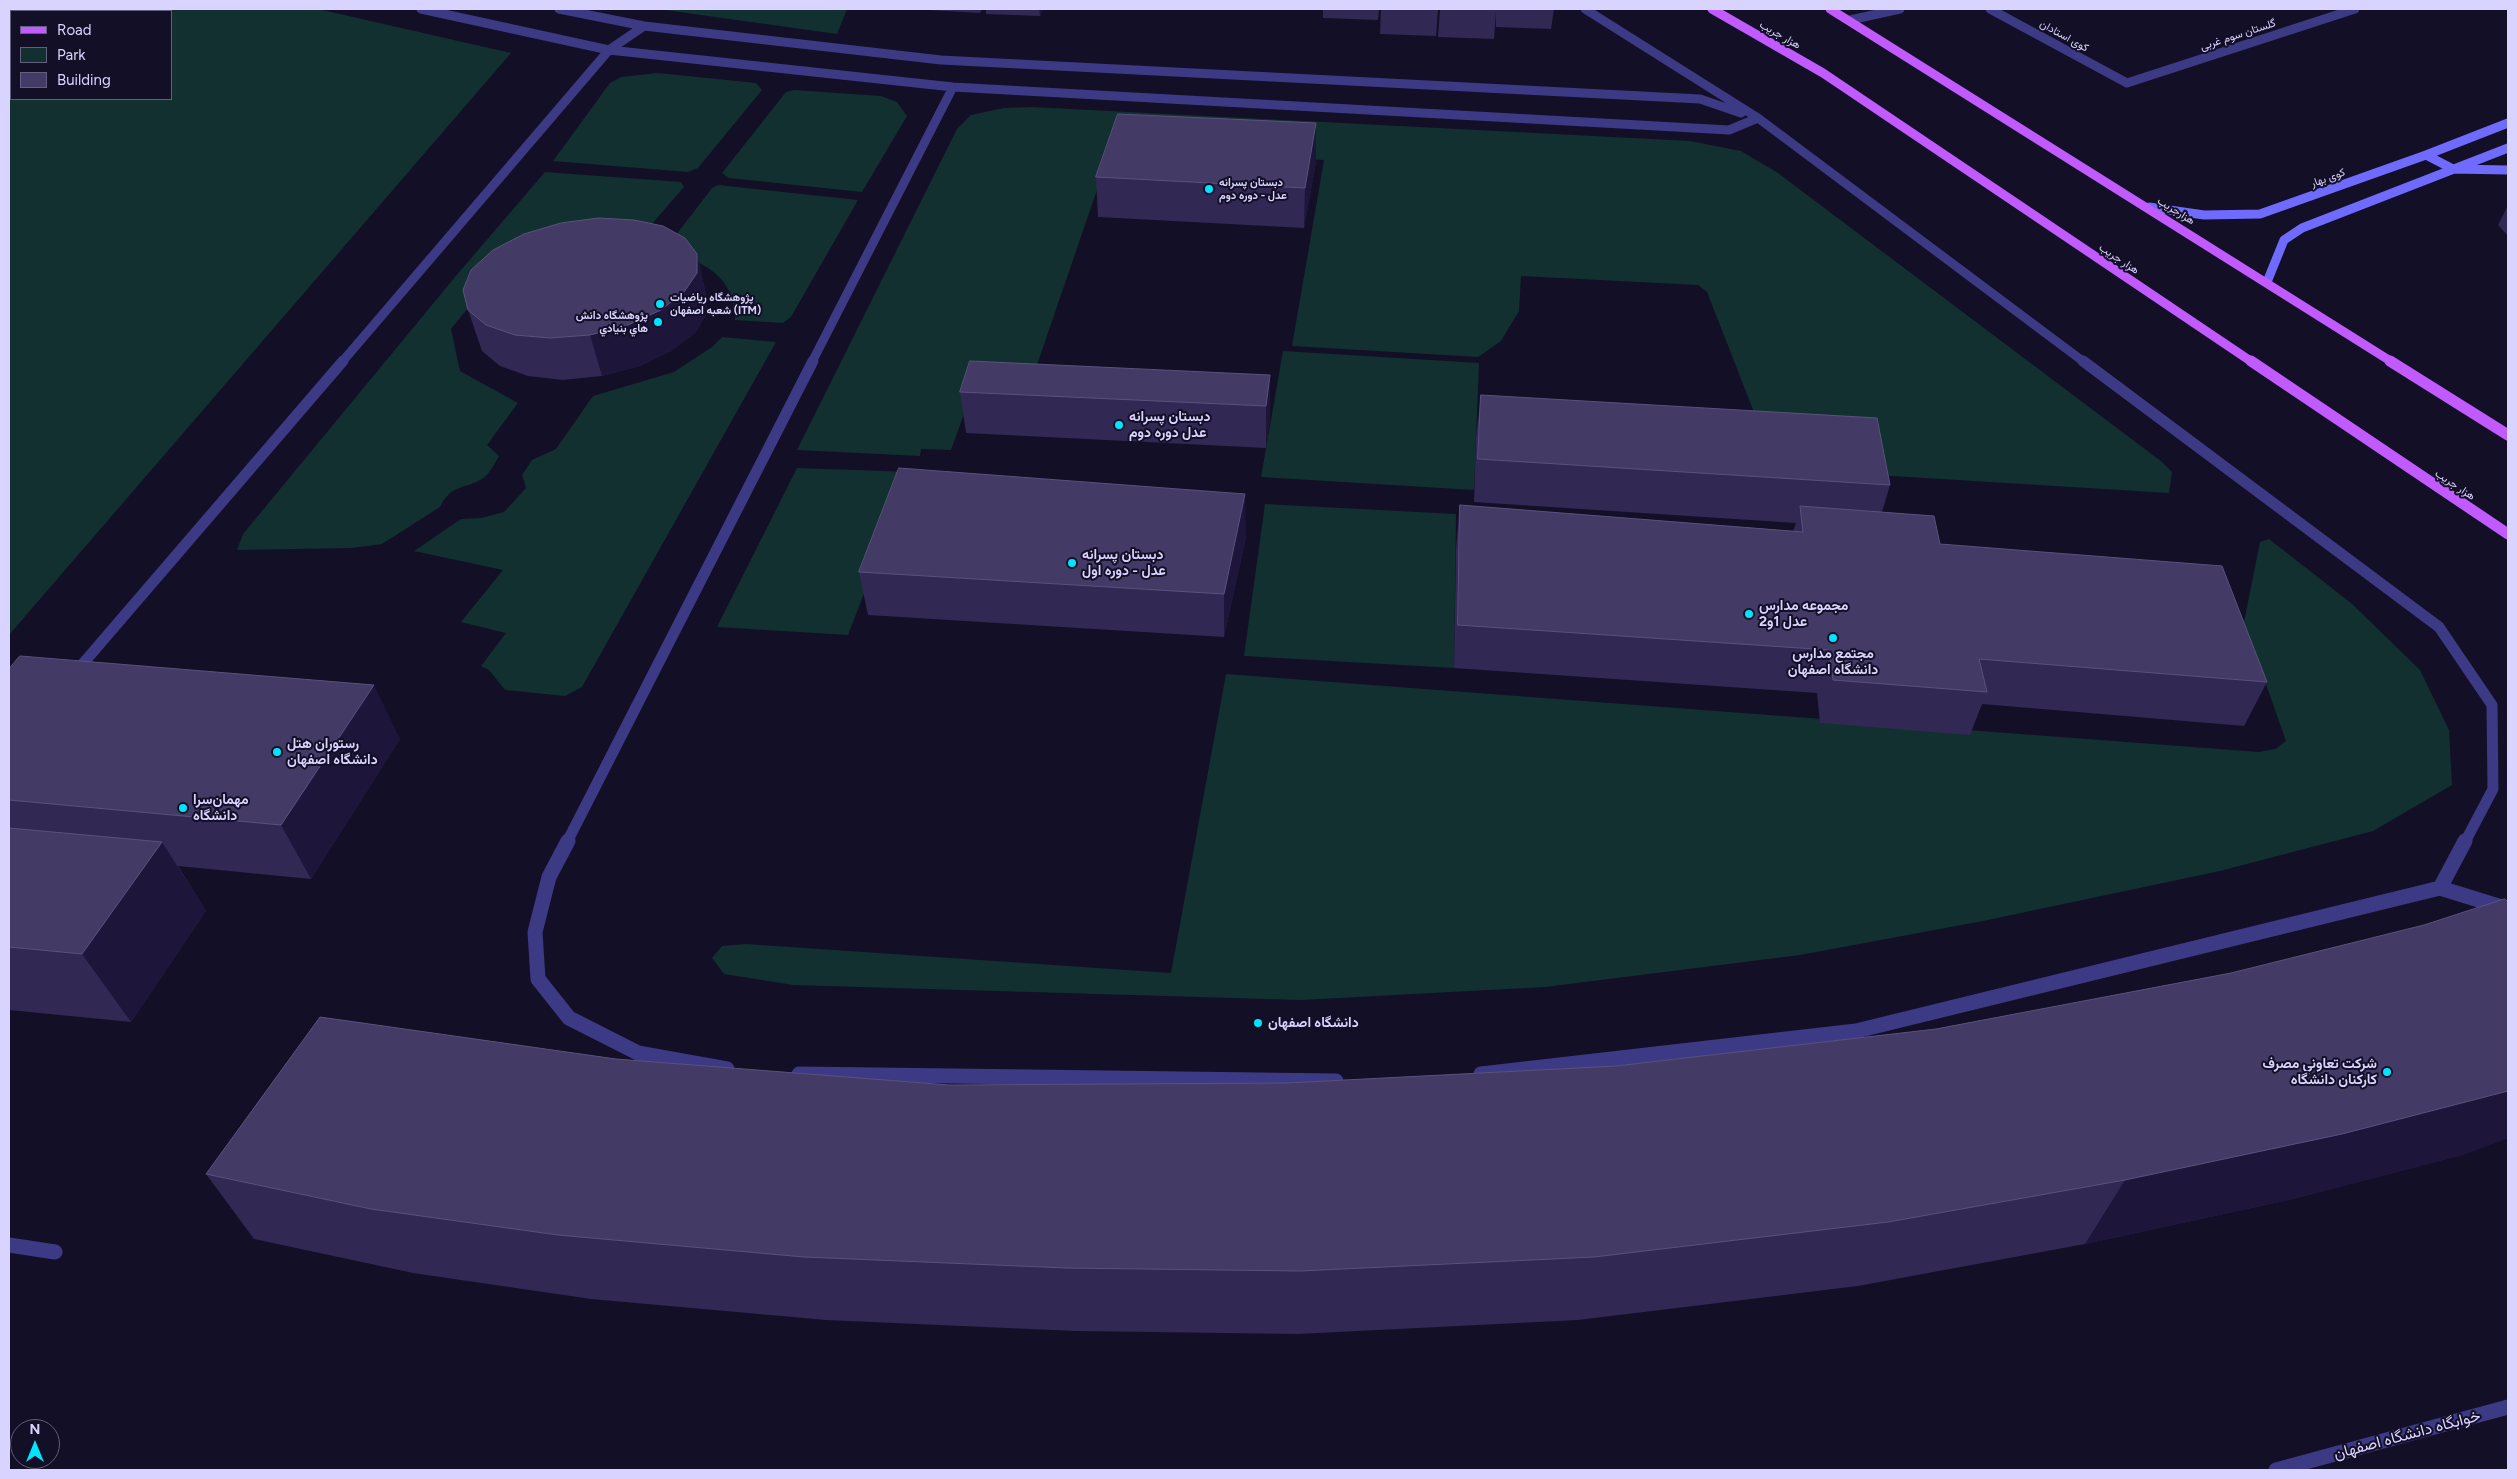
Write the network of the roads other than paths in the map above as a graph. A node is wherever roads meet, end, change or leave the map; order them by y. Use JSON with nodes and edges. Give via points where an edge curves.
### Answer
{"nodes":[{"id":1,"x":421,"y":9,"type":"edge"},
{"id":2,"x":559,"y":9,"type":"edge"},
{"id":3,"x":1585,"y":9,"type":"edge"},
{"id":4,"x":1712,"y":9,"type":"edge"},
{"id":5,"x":1830,"y":9,"type":"edge"},
{"id":6,"x":1900,"y":9,"type":"edge"},
{"id":7,"x":1990,"y":9,"type":"edge"},
{"id":8,"x":2355,"y":9,"type":"edge"},
{"id":9,"x":1850,"y":20,"type":"junction"},
{"id":10,"x":644,"y":26,"type":"junction"},
{"id":11,"x":609,"y":50,"type":"junction"},
{"id":12,"x":2127,"y":83,"type":"joint"},
{"id":13,"x":953,"y":87,"type":"junction"},
{"id":14,"x":1758,"y":118,"type":"junction"},
{"id":15,"x":2508,"y":123,"type":"edge"},
{"id":16,"x":2508,"y":148,"type":"edge"},
{"id":17,"x":2426,"y":155,"type":"junction"},
{"id":18,"x":2453,"y":169,"type":"junction"},
{"id":19,"x":2508,"y":170,"type":"edge"},
{"id":20,"x":2149,"y":207,"type":"junction"},
{"id":21,"x":2267,"y":282,"type":"junction"},
{"id":22,"x":2508,"y":435,"type":"edge"},
{"id":23,"x":2508,"y":534,"type":"edge"},
{"id":24,"x":67,"y":682,"type":"edge"},
{"id":25,"x":2440,"y":888,"type":"junction"},
{"id":26,"x":2508,"y":909,"type":"edge"},
{"id":27,"x":743,"y":1072,"type":"edge"},
{"id":28,"x":783,"y":1074,"type":"edge"},
{"id":29,"x":1467,"y":1075,"type":"edge"},
{"id":30,"x":1349,"y":1081,"type":"edge"},
{"id":31,"x":9,"y":1245,"type":"edge"},
{"id":32,"x":54,"y":1252,"type":"dead end"},
{"id":33,"x":2508,"y":1407,"type":"edge"},
{"id":34,"x":2276,"y":1470,"type":"edge"}],
"edges":[{"from":1,"to":11,"type":"street"},
{"from":2,"to":10,"type":"street"},
{"from":3,"to":14,"type":"street"},
{"from":4,"to":23,"type":"main road","name":"هزار جریب","via":[[1823,73]]},
{"from":5,"to":9,"type":"main road","name":"هزارجریب"},
{"from":6,"to":9,"type":"street"},
{"from":7,"to":12,"type":"street","name":"کوی استادان"},
{"from":8,"to":12,"type":"street","name":"گلستان سوم غربی"},
{"from":9,"to":20,"type":"main road","name":"هزارجریب"},
{"from":10,"to":11,"type":"street"},
{"from":10,"to":14,"type":"street","via":[[941,60],[1700,100]]},
{"from":11,"to":13,"type":"street"},
{"from":11,"to":24,"type":"street"},
{"from":13,"to":14,"type":"street","via":[[1729,130]]},
{"from":13,"to":27,"type":"street","via":[[549,877],[535,932],[538,980],[569,1018],[638,1053]]},
{"from":14,"to":25,"type":"street","via":[[2438,627],[2492,705],[2493,789]]},
{"from":15,"to":17,"type":"street","name":"کوی بهار"},
{"from":16,"to":18,"type":"street"},
{"from":17,"to":18,"type":"street"},
{"from":17,"to":20,"type":"street","name":"کوی بهار","via":[[2260,214],[2196,215]]},
{"from":18,"to":19,"type":"street"},
{"from":18,"to":21,"type":"street","via":[[2302,228],[2284,240]]},
{"from":20,"to":21,"type":"main road","name":"هزارجریب"},
{"from":21,"to":22,"type":"main road","name":"هزارجریب"},
{"from":25,"to":26,"type":"street"},
{"from":25,"to":29,"type":"street","via":[[1856,1030]]},
{"from":28,"to":30,"type":"street"},
{"from":31,"to":32,"type":"street"},
{"from":33,"to":34,"type":"street","name":"خوابگاه دانشگاه اصفهان"}]}
